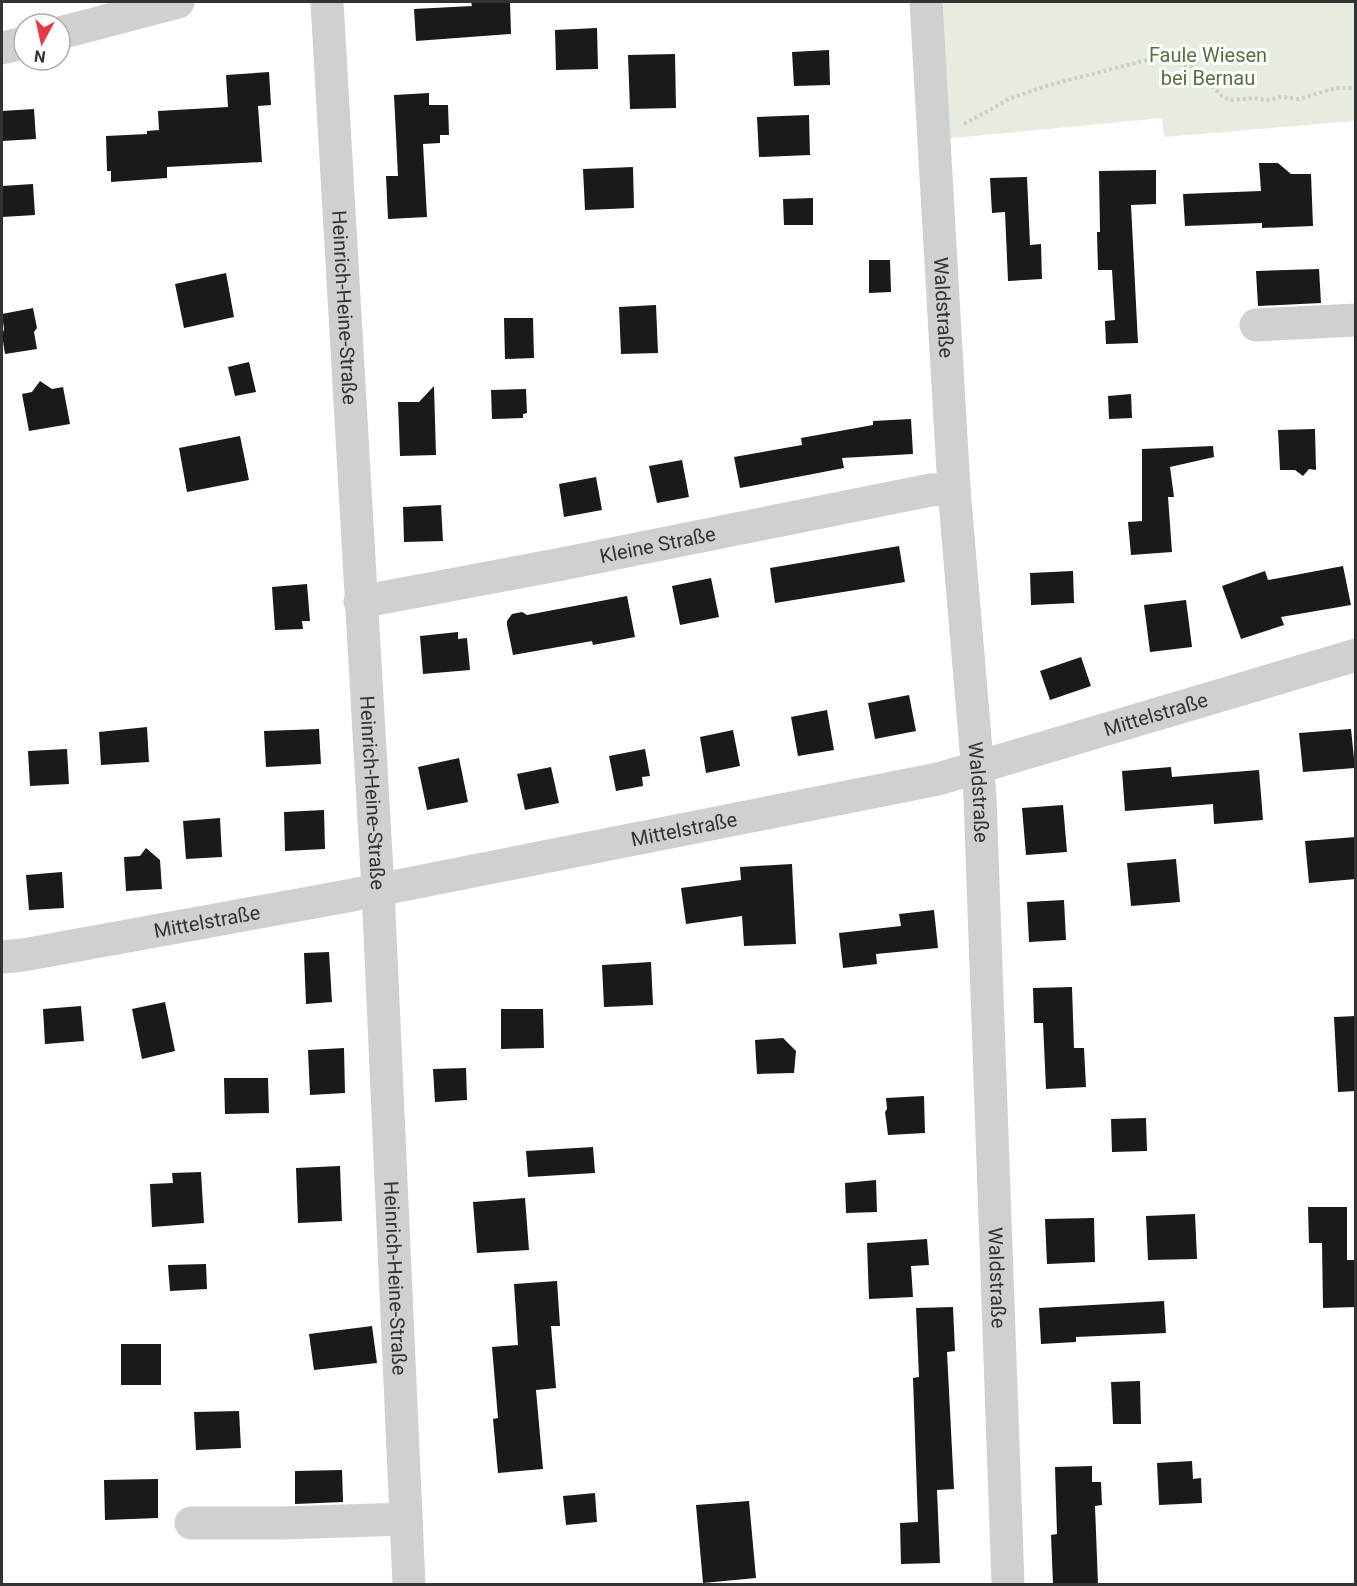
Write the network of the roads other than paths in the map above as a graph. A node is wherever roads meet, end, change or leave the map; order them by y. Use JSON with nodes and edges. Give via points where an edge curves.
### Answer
{"nodes":[{"id":1,"x":178,"y":2,"type":"edge"},
{"id":2,"x":327,"y":2,"type":"edge"},
{"id":3,"x":926,"y":2,"type":"edge"},
{"id":4,"x":72,"y":30,"type":"edge"},
{"id":5,"x":1356,"y":320,"type":"edge"},
{"id":6,"x":1256,"y":325,"type":"dead end"},
{"id":7,"x":954,"y":489,"type":"junction"},
{"id":8,"x":360,"y":602,"type":"junction"},
{"id":9,"x":1356,"y":655,"type":"edge"},
{"id":10,"x":979,"y":767,"type":"junction"},
{"id":11,"x":378,"y":889,"type":"junction"},
{"id":12,"x":2,"y":957,"type":"edge"},
{"id":13,"x":406,"y":1519,"type":"junction"},
{"id":14,"x":191,"y":1522,"type":"dead end"},
{"id":15,"x":409,"y":1584,"type":"edge"},
{"id":16,"x":1008,"y":1584,"type":"edge"}],
"edges":[{"from":1,"to":4,"type":"street"},
{"from":2,"to":8,"type":"street","name":"Heinrich-Heine-Straße"},
{"from":3,"to":7,"type":"street","name":"Waldstraße"},
{"from":5,"to":6,"type":"street"},
{"from":7,"to":8,"type":"street","name":"Kleine Straße","via":[[931,490]]},
{"from":7,"to":10,"type":"street","name":"Waldstraße"},
{"from":8,"to":11,"type":"street","name":"Heinrich-Heine-Straße"},
{"from":9,"to":10,"type":"street","name":"Mittelstraße"},
{"from":10,"to":11,"type":"street","name":"Mittelstraße","via":[[938,779]]},
{"from":10,"to":16,"type":"street","name":"Waldstraße"},
{"from":11,"to":12,"type":"street","name":"Mittelstraße"},
{"from":11,"to":13,"type":"street","name":"Heinrich-Heine-Straße"},
{"from":13,"to":14,"type":"street"},
{"from":13,"to":15,"type":"street","name":"Heinrich-Heine-Straße"}]}
